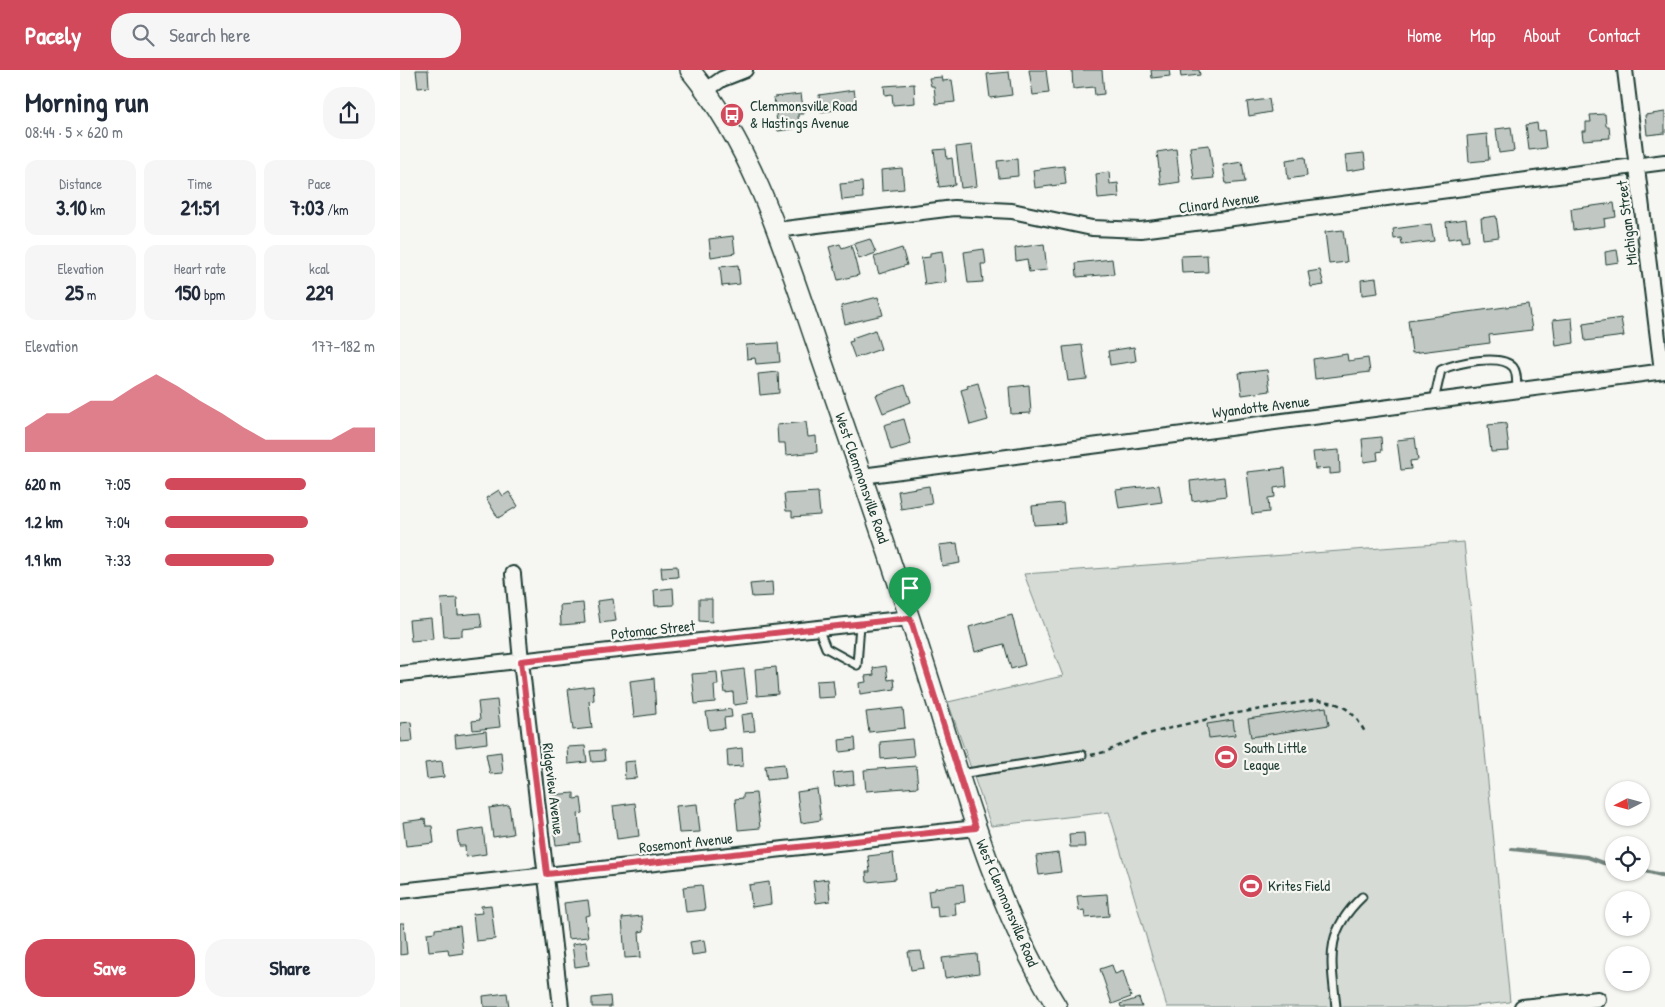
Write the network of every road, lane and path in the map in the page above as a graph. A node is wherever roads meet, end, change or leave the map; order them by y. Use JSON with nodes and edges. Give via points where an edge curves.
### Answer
{"nodes":[{"id":1,"x":690,"y":70,"type":"edge"},
{"id":2,"x":745,"y":70,"type":"edge"},
{"id":3,"x":1625,"y":70,"type":"edge"},
{"id":4,"x":705,"y":91,"type":"junction"},
{"id":5,"x":1665,"y":162,"type":"edge"},
{"id":6,"x":1637,"y":166,"type":"junction"},
{"id":7,"x":777,"y":230,"type":"junction"},
{"id":8,"x":1664,"y":371,"type":"edge"},
{"id":9,"x":1517,"y":390,"type":"junction"},
{"id":10,"x":1434,"y":401,"type":"junction"},
{"id":11,"x":862,"y":476,"type":"junction"},
{"id":12,"x":513,"y":574,"type":"dead end"},
{"id":13,"x":910,"y":618,"type":"junction"},
{"id":14,"x":860,"y":624,"type":"junction"},
{"id":15,"x":818,"y":628,"type":"junction"},
{"id":16,"x":521,"y":661,"type":"junction"},
{"id":17,"x":400,"y":674,"type":"edge"},
{"id":18,"x":1366,"y":734,"type":"dead end"},
{"id":19,"x":1082,"y":755,"type":"joint"},
{"id":20,"x":959,"y":774,"type":"junction"},
{"id":21,"x":976,"y":828,"type":"junction"},
{"id":22,"x":547,"y":874,"type":"junction"},
{"id":23,"x":400,"y":891,"type":"edge"},
{"id":24,"x":1362,"y":897,"type":"dead end"},
{"id":25,"x":1598,"y":999,"type":"dead end"},
{"id":26,"x":561,"y":1007,"type":"edge"},
{"id":27,"x":1057,"y":1007,"type":"edge"},
{"id":28,"x":1336,"y":1007,"type":"edge"},
{"id":29,"x":1522,"y":1007,"type":"edge"}],
"edges":[{"from":1,"to":4,"type":"main road","name":"West Clemmonsville Road"},
{"from":2,"to":4,"type":"street","via":[[722,79]]},
{"from":3,"to":6,"type":"street","name":"Michigan Street"},
{"from":4,"to":7,"type":"main road","name":"West Clemmonsville Road","via":[[747,158]]},
{"from":5,"to":6,"type":"street","name":"Clinard Avenue"},
{"from":6,"to":7,"type":"street","name":"Clinard Avenue","via":[[1141,230],[1092,228],[1012,211],[954,208]]},
{"from":6,"to":8,"type":"street","name":"Michigan Street"},
{"from":7,"to":11,"type":"main road","name":"West Clemmonsville Road"},
{"from":8,"to":9,"type":"street","name":"Wyandotte Avenue"},
{"from":9,"to":10,"type":"street","name":"Wyandotte Avenue"},
{"from":9,"to":10,"type":"lane","via":[[1516,373],[1501,359],[1454,364],[1441,370]]},
{"from":10,"to":11,"type":"street","name":"Wyandotte Avenue"},
{"from":11,"to":13,"type":"main road","name":"West Clemmonsville Road"},
{"from":12,"to":16,"type":"street","name":"Ridgeview Avenue"},
{"from":13,"to":14,"type":"street","name":"Potomac Street"},
{"from":13,"to":20,"type":"main road","name":"West Clemmonsville Road"},
{"from":14,"to":15,"type":"street","name":"Potomac Street"},
{"from":14,"to":15,"type":"lane","via":[[857,665],[826,648]]},
{"from":15,"to":16,"type":"street","name":"Potomac Street"},
{"from":16,"to":17,"type":"street","name":"Potomac Street"},
{"from":16,"to":22,"type":"street","name":"Ridgeview Avenue"},
{"from":18,"to":19,"type":"path","via":[[1350,710],[1329,701],[1316,700],[1182,725],[1144,735],[1105,752]]},
{"from":19,"to":20,"type":"lane"},
{"from":20,"to":21,"type":"main road","name":"West Clemmonsville Road"},
{"from":21,"to":22,"type":"street","name":"Rosemont Avenue"},
{"from":21,"to":27,"type":"main road","name":"West Clemmonsville Road","via":[[1012,922]]},
{"from":22,"to":23,"type":"street","name":"Rosemont Avenue"},
{"from":22,"to":26,"type":"street","name":"Ridgeview Avenue"},
{"from":24,"to":28,"type":"lane","via":[[1343,917],[1332,945]]},
{"from":25,"to":29,"type":"street"}]}
